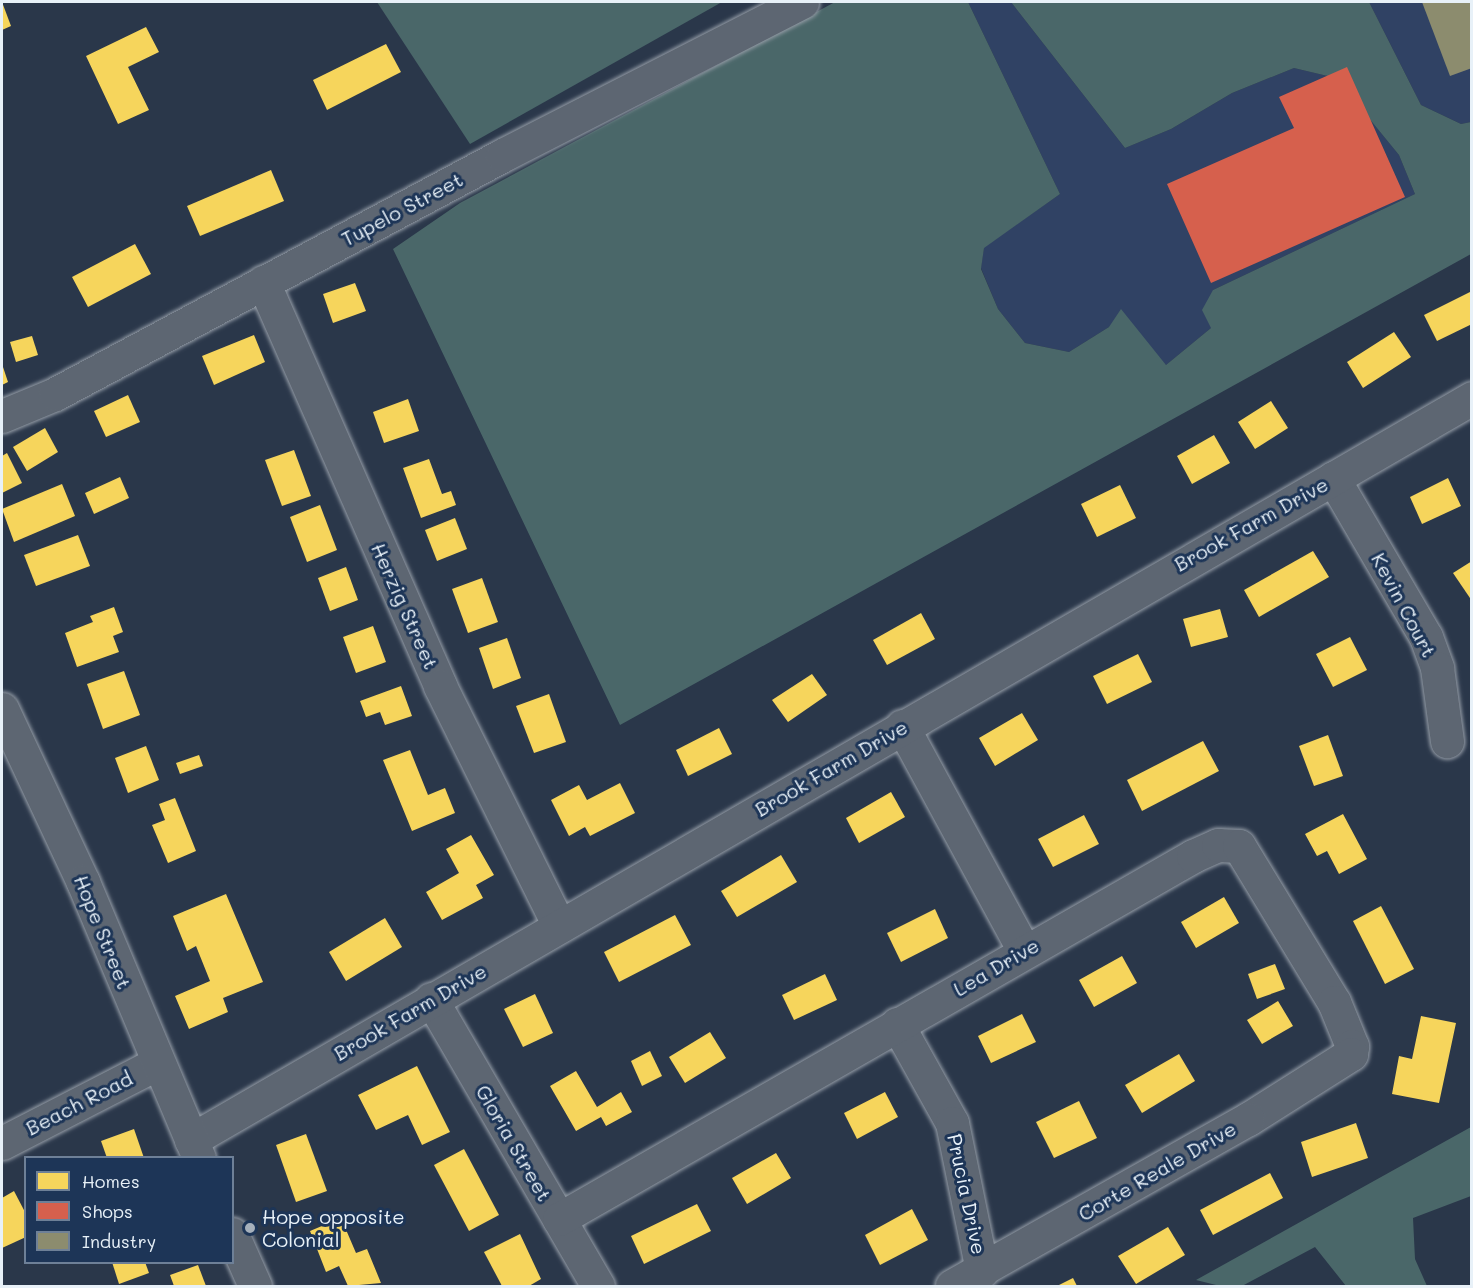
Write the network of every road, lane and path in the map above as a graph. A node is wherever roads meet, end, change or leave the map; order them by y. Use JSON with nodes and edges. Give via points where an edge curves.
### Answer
{"nodes":[{"id":1,"x":802,"y":2,"type":"edge"},
{"id":2,"x":262,"y":282,"type":"junction"},
{"id":3,"x":1472,"y":398,"type":"edge"},
{"id":4,"x":2,"y":416,"type":"edge"},
{"id":5,"x":1333,"y":478,"type":"junction"},
{"id":6,"x":2,"y":710,"type":"edge"},
{"id":7,"x":902,"y":726,"type":"junction"},
{"id":8,"x":1447,"y":741,"type":"dead end"},
{"id":9,"x":559,"y":926,"type":"junction"},
{"id":10,"x":1024,"y":951,"type":"junction"},
{"id":11,"x":431,"y":999,"type":"junction"},
{"id":12,"x":897,"y":1024,"type":"junction"},
{"id":13,"x":1352,"y":1046,"type":"joint"},
{"id":14,"x":156,"y":1064,"type":"junction"},
{"id":15,"x":2,"y":1143,"type":"edge"},
{"id":16,"x":195,"y":1149,"type":"edge"},
{"id":17,"x":559,"y":1219,"type":"junction"},
{"id":18,"x":234,"y":1239,"type":"edge"},
{"id":19,"x":982,"y":1270,"type":"junction"},
{"id":20,"x":255,"y":1287,"type":"edge"},
{"id":21,"x":598,"y":1287,"type":"edge"},
{"id":22,"x":952,"y":1287,"type":"edge"}],
"edges":[{"from":1,"to":2,"type":"street","name":"Tupelo Street"},
{"from":2,"to":4,"type":"street","name":"Tupelo Street","via":[[55,394]]},
{"from":2,"to":9,"type":"street","name":"Herzig Street","via":[[440,686]]},
{"from":3,"to":5,"type":"street","name":"Brook Farm Drive"},
{"from":5,"to":7,"type":"street","name":"Brook Farm Drive"},
{"from":5,"to":8,"type":"street","name":"Kevin Court","via":[[1426,637],[1437,668]]},
{"from":6,"to":14,"type":"street","name":"Hope Street","via":[[83,882]]},
{"from":7,"to":9,"type":"street","name":"Brook Farm Drive"},
{"from":7,"to":10,"type":"street"},
{"from":9,"to":11,"type":"street","name":"Brook Farm Drive"},
{"from":10,"to":12,"type":"street","name":"Lea Drive"},
{"from":10,"to":13,"type":"street","name":"Lea Drive","via":[[1193,856],[1218,845],[1239,846],[1334,1002]]},
{"from":11,"to":16,"type":"street","name":"Brook Farm Drive"},
{"from":11,"to":17,"type":"street","name":"Gloria Street"},
{"from":12,"to":17,"type":"street","name":"Lea Drive"},
{"from":12,"to":19,"type":"street","name":"Prucia Drive","via":[[952,1123]]},
{"from":13,"to":19,"type":"street","name":"Corte Reale Drive","via":[[1342,1063]]},
{"from":14,"to":15,"type":"street","name":"Beach Road"},
{"from":14,"to":16,"type":"street","name":"Hope Street"},
{"from":17,"to":21,"type":"street","name":"Gloria Street"},
{"from":18,"to":20,"type":"street"},
{"from":19,"to":22,"type":"street","name":"Corte Reale Drive"}]}
